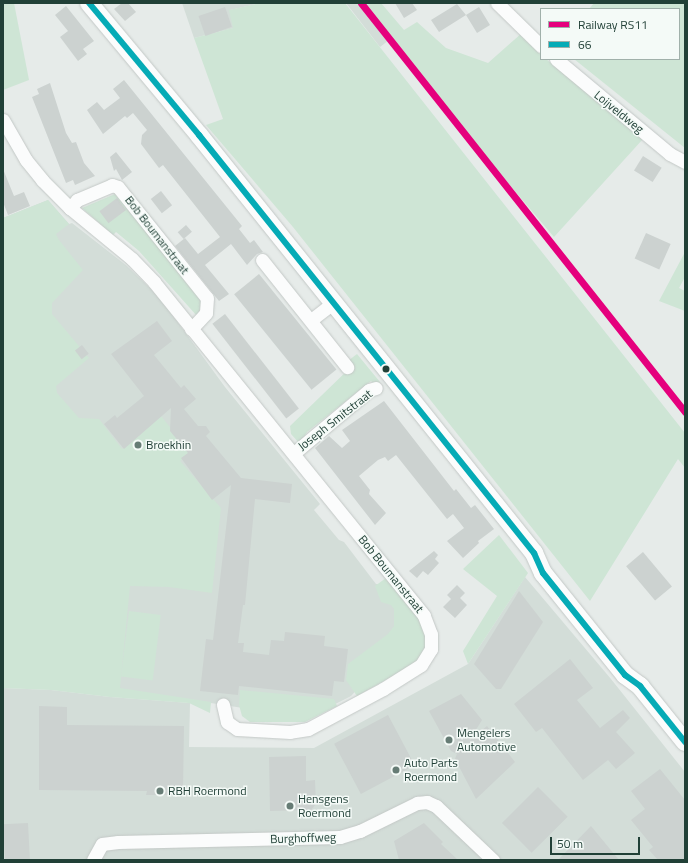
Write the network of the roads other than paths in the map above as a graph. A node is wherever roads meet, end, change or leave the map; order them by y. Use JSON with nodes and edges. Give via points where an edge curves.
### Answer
{"nodes":[{"id":1,"x":89,"y":3,"type":"edge"},
{"id":2,"x":497,"y":3,"type":"edge"},
{"id":3,"x":540,"y":45,"type":"edge"},
{"id":4,"x":557,"y":60,"type":"edge"},
{"id":5,"x":3,"y":120,"type":"edge"},
{"id":6,"x":685,"y":162,"type":"edge"},
{"id":7,"x":70,"y":208,"type":"junction"},
{"id":8,"x":262,"y":260,"type":"dead end"},
{"id":9,"x":333,"y":303,"type":"junction"},
{"id":10,"x":311,"y":320,"type":"junction"},
{"id":11,"x":191,"y":328,"type":"junction"},
{"id":12,"x":347,"y":367,"type":"dead end"},
{"id":13,"x":376,"y":388,"type":"dead end"},
{"id":14,"x":294,"y":453,"type":"junction"},
{"id":15,"x":223,"y":704,"type":"dead end"},
{"id":16,"x":685,"y":742,"type":"edge"},
{"id":17,"x":93,"y":860,"type":"edge"},
{"id":18,"x":494,"y":860,"type":"edge"}],
"edges":[{"from":1,"to":9,"type":"street"},
{"from":2,"to":3,"type":"street"},
{"from":4,"to":6,"type":"street","name":"Loijveldweg","via":[[670,154]]},
{"from":5,"to":7,"type":"street","name":"Bob Boumanstraat","via":[[26,160]]},
{"from":7,"to":11,"type":"street","name":"Bob Boumanstraat","via":[[132,259]]},
{"from":7,"to":11,"type":"street","name":"Bob Boumanstraat","via":[[77,200],[112,185],[118,187],[207,298],[206,313]]},
{"from":8,"to":10,"type":"street"},
{"from":9,"to":10,"type":"street"},
{"from":9,"to":16,"type":"street","via":[[534,553],[543,573],[625,675],[640,686]]},
{"from":10,"to":12,"type":"street"},
{"from":11,"to":14,"type":"street","name":"Bob Boumanstraat"},
{"from":13,"to":14,"type":"street","name":"Joseph Smitstraat","via":[[369,390]]},
{"from":14,"to":15,"type":"street","name":"Bob Boumanstraat","via":[[424,616],[432,634],[431,649],[421,665],[383,689],[308,729],[290,732],[237,729],[227,722]]},
{"from":17,"to":18,"type":"street","name":"Burghoffweg","via":[[102,844],[118,842],[340,837],[360,831],[417,803],[426,802],[436,806]]}]}
